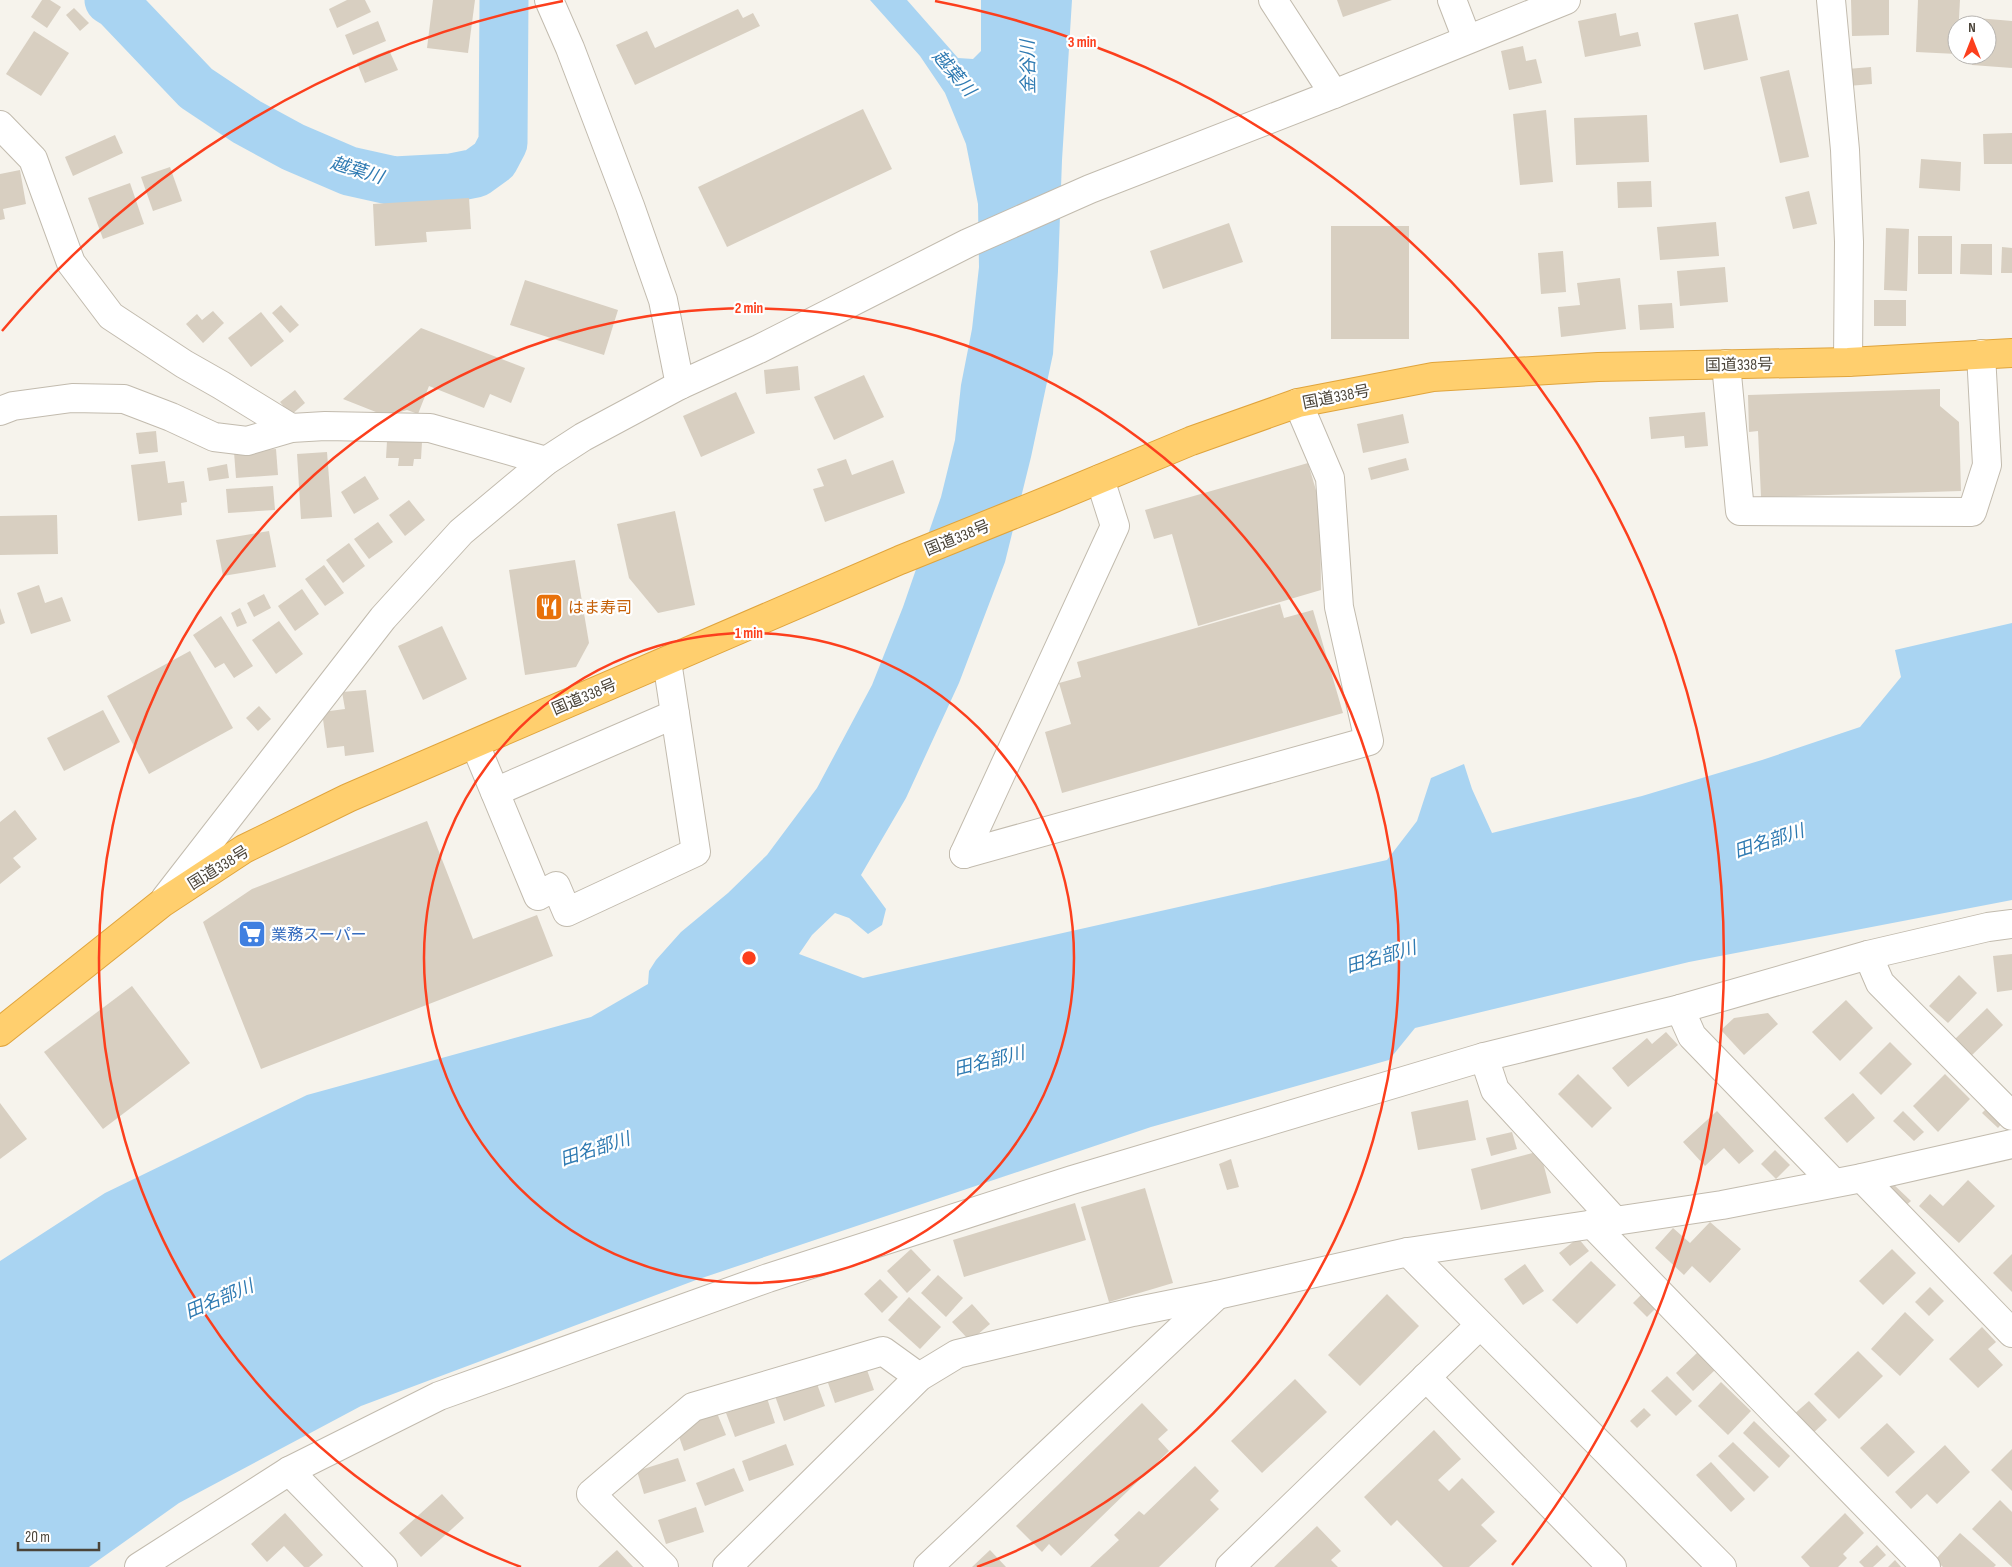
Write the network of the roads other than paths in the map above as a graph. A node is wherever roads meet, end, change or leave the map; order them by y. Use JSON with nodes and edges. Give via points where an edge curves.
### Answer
{"nodes":[{"id":1,"x":549,"y":0,"type":"edge"},
{"id":2,"x":1273,"y":0,"type":"edge"},
{"id":3,"x":1452,"y":0,"type":"edge"},
{"id":4,"x":1566,"y":0,"type":"edge"},
{"id":5,"x":1831,"y":0,"type":"edge"},
{"id":6,"x":1467,"y":39,"type":"junction"},
{"id":7,"x":1334,"y":94,"type":"junction"},
{"id":8,"x":0,"y":125,"type":"edge"},
{"id":9,"x":2012,"y":353,"type":"edge"},
{"id":10,"x":1981,"y":354,"type":"junction"},
{"id":11,"x":1848,"y":362,"type":"junction"},
{"id":12,"x":1726,"y":364,"type":"junction"},
{"id":13,"x":680,"y":384,"type":"junction"},
{"id":14,"x":1298,"y":404,"type":"junction"},
{"id":15,"x":0,"y":412,"type":"edge"},
{"id":16,"x":291,"y":428,"type":"junction"},
{"id":17,"x":546,"y":461,"type":"junction"},
{"id":18,"x":1100,"y":479,"type":"junction"},
{"id":19,"x":667,"y":661,"type":"junction"},
{"id":20,"x":675,"y":714,"type":"junction"},
{"id":21,"x":475,"y":744,"type":"junction"},
{"id":22,"x":495,"y":792,"type":"junction"},
{"id":23,"x":162,"y":903,"type":"junction"},
{"id":24,"x":2012,"y":924,"type":"edge"},
{"id":25,"x":1868,"y":955,"type":"junction"},
{"id":26,"x":1680,"y":1009,"type":"junction"},
{"id":27,"x":0,"y":1032,"type":"edge"},
{"id":28,"x":1484,"y":1057,"type":"junction"},
{"id":29,"x":2012,"y":1116,"type":"edge"},
{"id":30,"x":2012,"y":1144,"type":"edge"},
{"id":31,"x":1862,"y":1178,"type":"junction"},
{"id":32,"x":1833,"y":1182,"type":"junction"},
{"id":33,"x":1603,"y":1223,"type":"junction"},
{"id":34,"x":1408,"y":1252,"type":"junction"},
{"id":35,"x":1217,"y":1295,"type":"junction"},
{"id":36,"x":1480,"y":1325,"type":"junction"},
{"id":37,"x":2012,"y":1333,"type":"edge"},
{"id":38,"x":918,"y":1377,"type":"junction"},
{"id":39,"x":1426,"y":1377,"type":"junction"},
{"id":40,"x":289,"y":1471,"type":"junction"},
{"id":41,"x":375,"y":1564,"type":"edge"},
{"id":42,"x":139,"y":1567,"type":"edge"},
{"id":43,"x":664,"y":1567,"type":"edge"},
{"id":44,"x":727,"y":1567,"type":"edge"},
{"id":45,"x":928,"y":1567,"type":"edge"},
{"id":46,"x":1230,"y":1567,"type":"edge"},
{"id":47,"x":1612,"y":1567,"type":"edge"},
{"id":48,"x":1722,"y":1567,"type":"edge"},
{"id":49,"x":1926,"y":1567,"type":"edge"}],
"edges":[{"from":1,"to":13,"type":"street","via":[[570,48],[663,300]]},
{"from":2,"to":7,"type":"street"},
{"from":3,"to":6,"type":"street"},
{"from":4,"to":6,"type":"street"},
{"from":5,"to":11,"type":"street","via":[[1845,150],[1849,242]]},
{"from":6,"to":7,"type":"street"},
{"from":7,"to":13,"type":"street","via":[[1090,189],[968,243],[759,349]]},
{"from":8,"to":16,"type":"street","via":[[33,159],[71,263],[111,316]]},
{"from":9,"to":10,"type":"highway","name":"国道338号"},
{"from":10,"to":11,"type":"highway","name":"国道338号"},
{"from":10,"to":12,"type":"street","via":[[1987,465],[1972,512],[1740,511]]},
{"from":11,"to":12,"type":"highway","name":"国道338号"},
{"from":12,"to":14,"type":"highway","name":"国道338号","via":[[1598,367],[1433,377]]},
{"from":13,"to":17,"type":"street"},
{"from":14,"to":18,"type":"highway","name":"国道338号","via":[[1191,440]]},
{"from":14,"to":18,"type":"street","via":[[1330,478],[1339,607],[1369,741],[964,854],[1115,526]]},
{"from":15,"to":16,"type":"street","via":[[13,406],[72,398],[124,399],[214,437],[247,441]]},
{"from":16,"to":17,"type":"street","via":[[430,428]]},
{"from":17,"to":23,"type":"street","via":[[461,532],[383,618]]},
{"from":18,"to":19,"type":"highway","name":"国道338号","via":[[900,560]]},
{"from":19,"to":20,"type":"street"},
{"from":19,"to":21,"type":"highway","name":"国道338号"},
{"from":20,"to":22,"type":"street"},
{"from":20,"to":22,"type":"street","via":[[696,852],[567,912],[556,886],[538,896]]},
{"from":21,"to":22,"type":"street"},
{"from":21,"to":23,"type":"highway","name":"国道338号","via":[[348,798],[244,849]]},
{"from":23,"to":27,"type":"highway","name":"国道338号"},
{"from":24,"to":25,"type":"street"},
{"from":25,"to":26,"type":"street"},
{"from":25,"to":29,"type":"street","via":[[1880,984]]},
{"from":26,"to":28,"type":"street"},
{"from":26,"to":32,"type":"street","via":[[1692,1036]]},
{"from":28,"to":33,"type":"street","via":[[1495,1090]]},
{"from":28,"to":40,"type":"street","via":[[1072,1180],[768,1278],[439,1396]]},
{"from":30,"to":31,"type":"street"},
{"from":31,"to":32,"type":"street"},
{"from":31,"to":37,"type":"street"},
{"from":32,"to":33,"type":"street","via":[[1722,1205]]},
{"from":33,"to":34,"type":"street"},
{"from":33,"to":49,"type":"street"},
{"from":34,"to":35,"type":"street"},
{"from":34,"to":36,"type":"street"},
{"from":35,"to":38,"type":"street","via":[[957,1354]]},
{"from":35,"to":45,"type":"street"},
{"from":36,"to":39,"type":"street"},
{"from":36,"to":48,"type":"street"},
{"from":38,"to":43,"type":"street","via":[[884,1351],[693,1407],[591,1494]]},
{"from":38,"to":44,"type":"street"},
{"from":39,"to":46,"type":"street"},
{"from":39,"to":47,"type":"street"},
{"from":40,"to":41,"type":"street"},
{"from":40,"to":42,"type":"street"}]}
